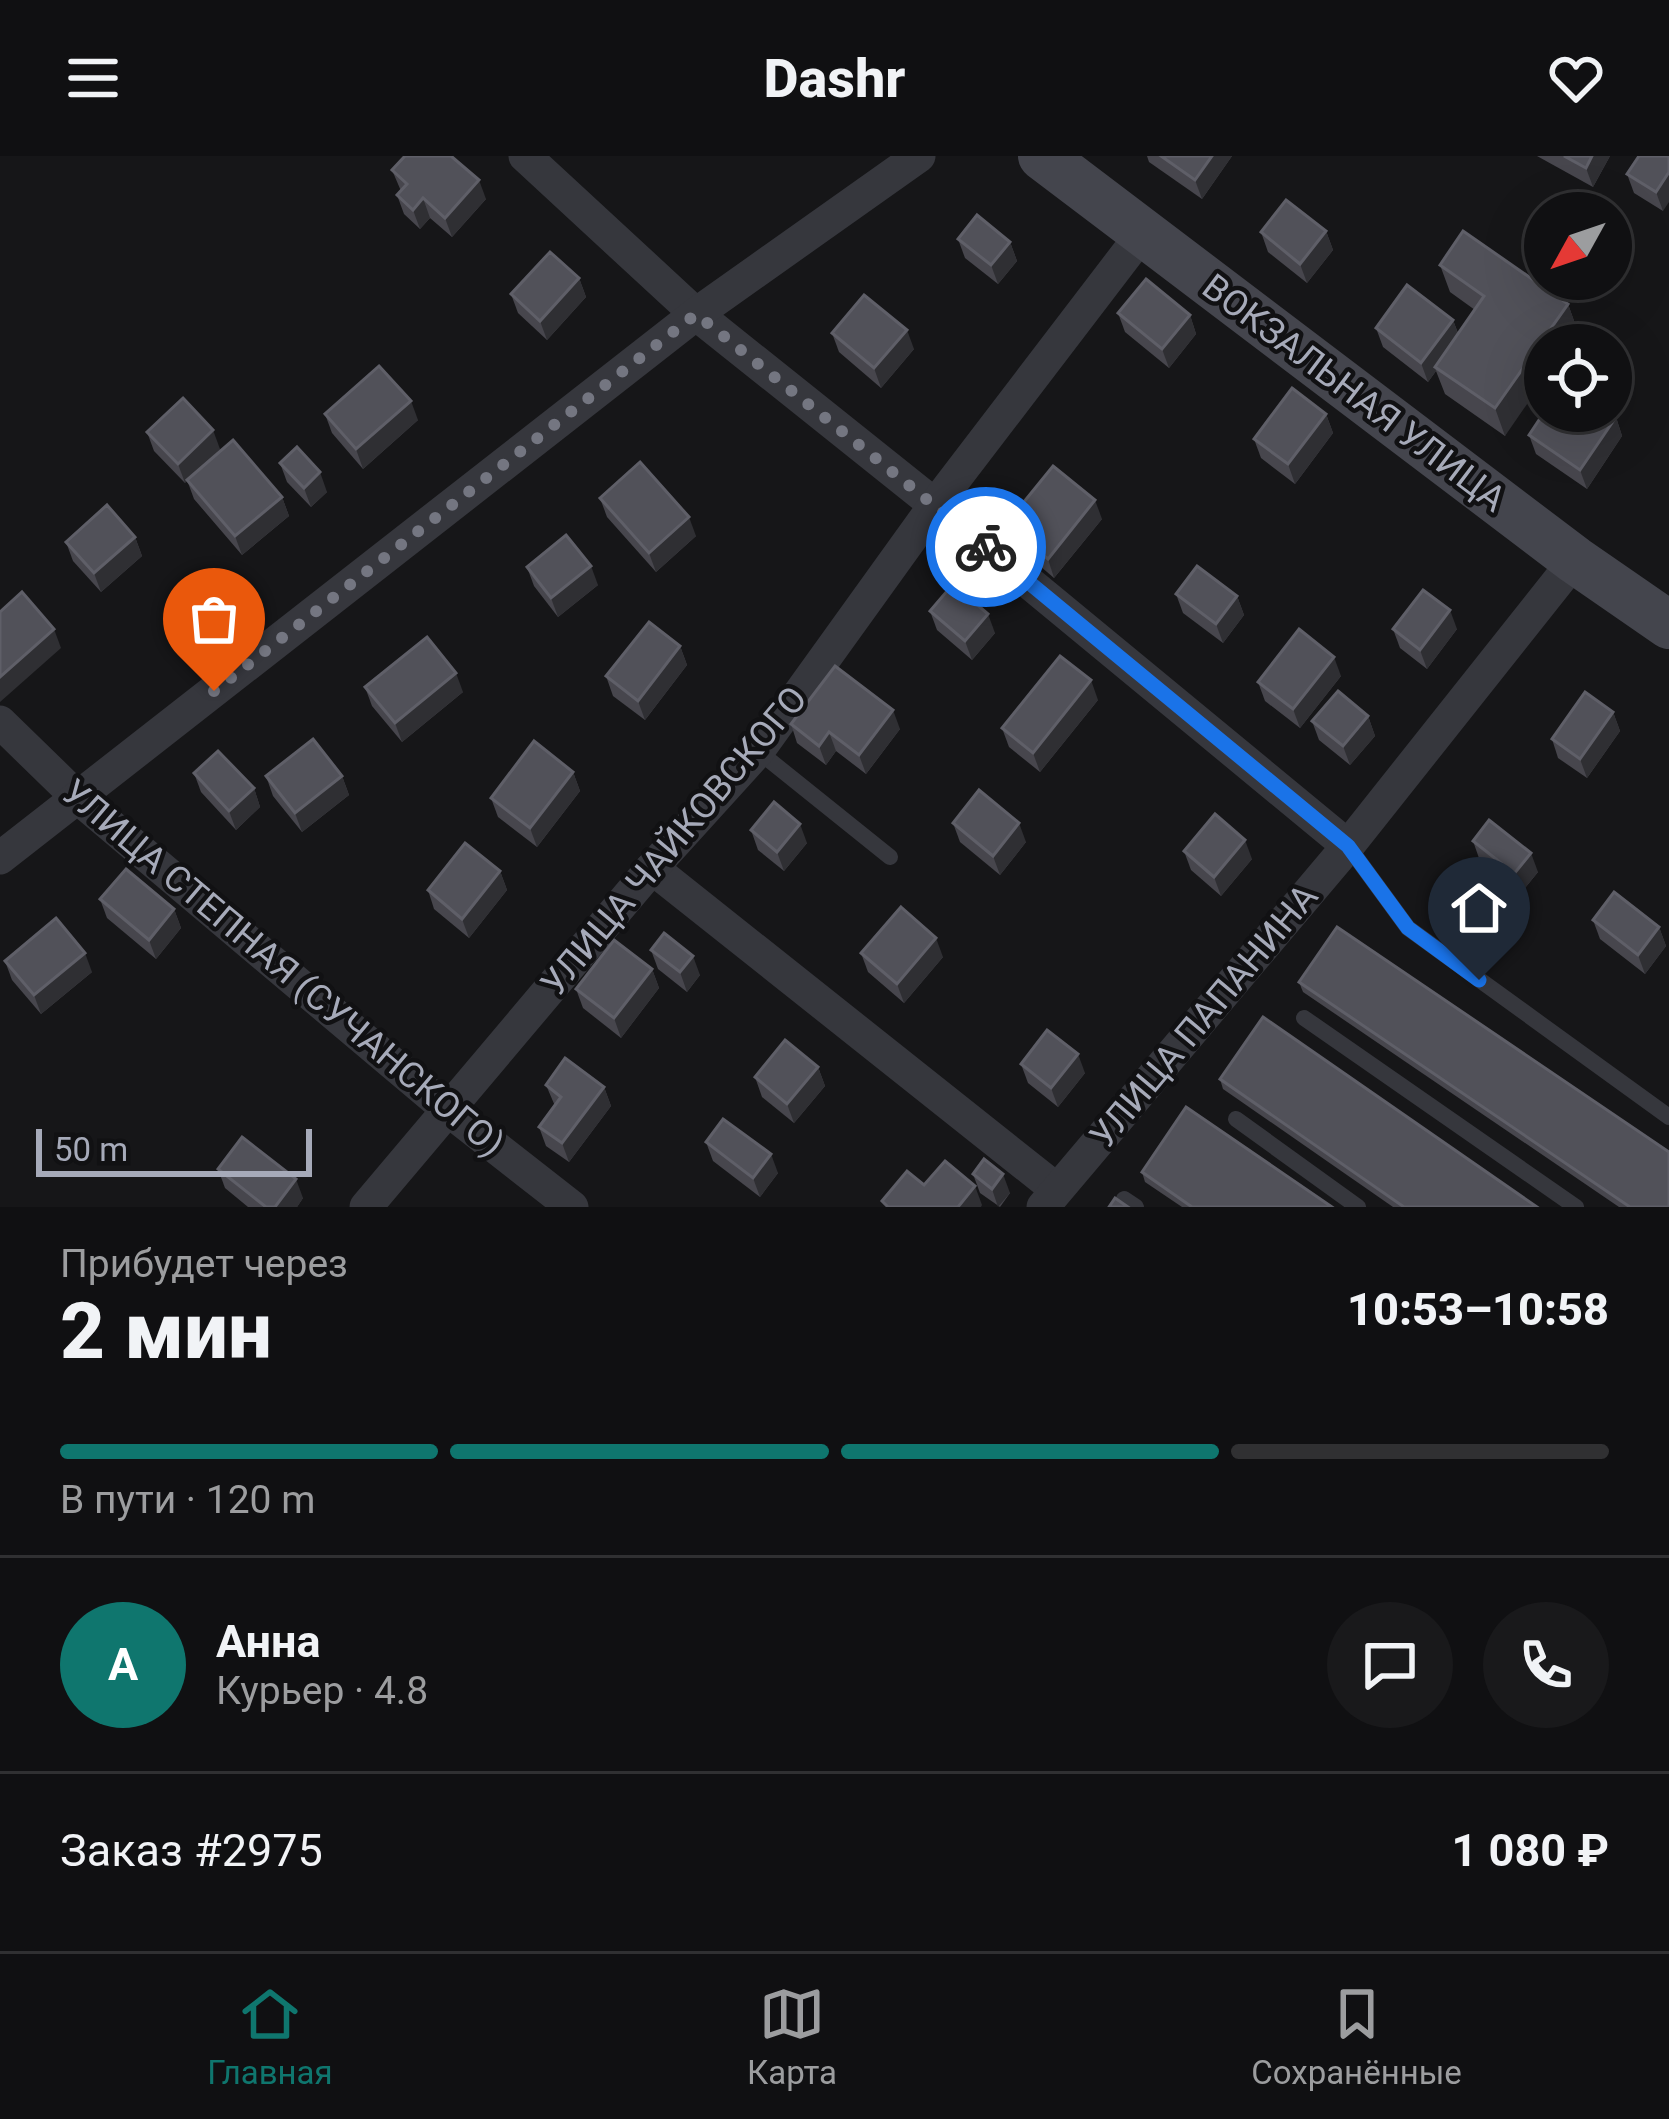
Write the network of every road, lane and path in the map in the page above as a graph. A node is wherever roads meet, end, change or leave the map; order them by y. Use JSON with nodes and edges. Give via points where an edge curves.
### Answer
{"nodes":[{"id":1,"x":525,"y":156,"type":"edge"},
{"id":2,"x":919,"y":156,"type":"edge"},
{"id":3,"x":1042,"y":156,"type":"edge"},
{"id":4,"x":1142,"y":234,"type":"junction"},
{"id":5,"x":696,"y":314,"type":"junction"},
{"id":6,"x":935,"y":505,"type":"junction"},
{"id":7,"x":1575,"y":560,"type":"junction"},
{"id":8,"x":1669,"y":625,"type":"edge"},
{"id":9,"x":0,"y":722,"type":"edge"},
{"id":10,"x":758,"y":751,"type":"junction"},
{"id":11,"x":78,"y":798,"type":"junction"},
{"id":12,"x":1348,"y":846,"type":"junction"},
{"id":13,"x":890,"y":857,"type":"dead end"},
{"id":14,"x":0,"y":858,"type":"edge"},
{"id":15,"x":652,"y":868,"type":"junction"},
{"id":16,"x":1304,"y":1018,"type":"dead end"},
{"id":17,"x":448,"y":1110,"type":"junction"},
{"id":18,"x":1669,"y":1117,"type":"edge"},
{"id":19,"x":1236,"y":1119,"type":"dead end"},
{"id":20,"x":1049,"y":1198,"type":"edge"},
{"id":21,"x":366,"y":1207,"type":"edge"},
{"id":22,"x":572,"y":1207,"type":"edge"},
{"id":23,"x":1358,"y":1207,"type":"edge"},
{"id":24,"x":1576,"y":1207,"type":"edge"}],
"edges":[{"from":1,"to":5,"type":"street"},
{"from":2,"to":5,"type":"street"},
{"from":3,"to":4,"type":"main road","name":"ВОКЗАЛЬНАЯ УЛИЦА"},
{"from":4,"to":6,"type":"street","name":"УЛИЦА ЧАЙКОВСКОГО"},
{"from":4,"to":7,"type":"main road","name":"ВОКЗАЛЬНАЯ УЛИЦА"},
{"from":5,"to":6,"type":"street"},
{"from":5,"to":11,"type":"street"},
{"from":6,"to":10,"type":"street","name":"УЛИЦА ЧАЙКОВСКОГО"},
{"from":6,"to":12,"type":"street"},
{"from":7,"to":8,"type":"main road","name":"ВОКЗАЛЬНАЯ УЛИЦА"},
{"from":7,"to":12,"type":"street","name":"УЛИЦА ПАПАНИНА"},
{"from":9,"to":11,"type":"street","name":"УЛИЦА СТЕПНАЯ (СУЧАНСКОГО)"},
{"from":10,"to":13,"type":"lane"},
{"from":10,"to":15,"type":"street","name":"УЛИЦА ЧАЙКОВСКОГО"},
{"from":11,"to":14,"type":"street"},
{"from":11,"to":17,"type":"street","name":"УЛИЦА СТЕПНАЯ (СУЧАНСКОГО)"},
{"from":12,"to":18,"type":"lane","via":[[1408,928]]},
{"from":12,"to":20,"type":"street","name":"УЛИЦА ПАПАНИНА"},
{"from":15,"to":17,"type":"street","name":"УЛИЦА ЧАЙКОВСКОГО"},
{"from":15,"to":20,"type":"street","name":"УЛИЦА ПАПАНИНА"},
{"from":16,"to":24,"type":"lane"},
{"from":17,"to":21,"type":"street","name":"УЛИЦА ЧАЙКОВСКОГО"},
{"from":17,"to":22,"type":"street","name":"УЛИЦА СТЕПНАЯ (СУЧАНСКОГО)"},
{"from":19,"to":23,"type":"lane"}]}
